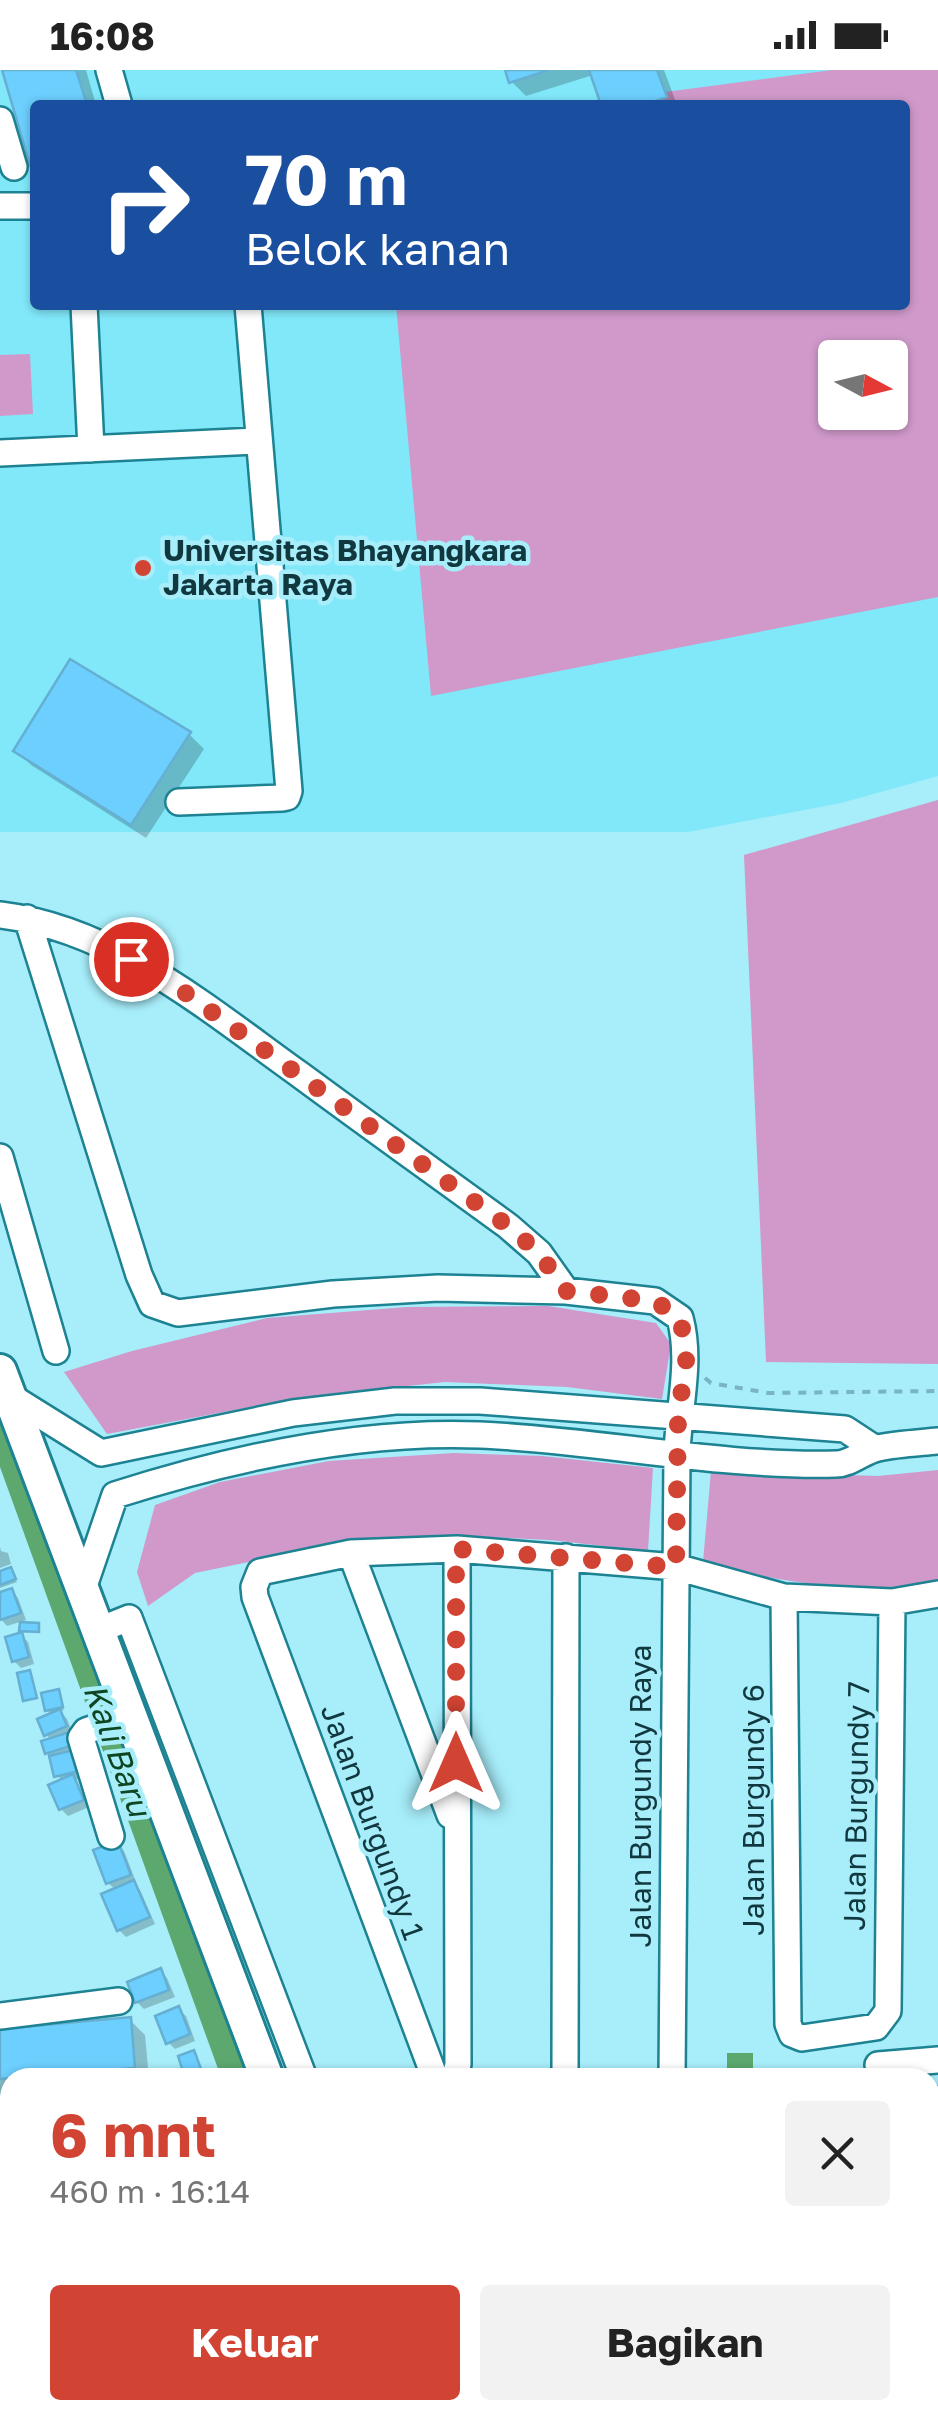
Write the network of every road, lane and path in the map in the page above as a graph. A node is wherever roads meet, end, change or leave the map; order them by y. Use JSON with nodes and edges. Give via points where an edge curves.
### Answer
{"nodes":[{"id":1,"x":108,"y":70,"type":"edge"},
{"id":2,"x":117,"y":100,"type":"edge"},
{"id":3,"x":0,"y":120,"type":"edge"},
{"id":4,"x":14,"y":167,"type":"dead end"},
{"id":5,"x":0,"y":206,"type":"edge"},
{"id":6,"x":30,"y":206,"type":"edge"},
{"id":7,"x":84,"y":310,"type":"edge"},
{"id":8,"x":248,"y":310,"type":"edge"},
{"id":9,"x":258,"y":440,"type":"junction"},
{"id":10,"x":91,"y":449,"type":"junction"},
{"id":11,"x":0,"y":453,"type":"edge"},
{"id":12,"x":180,"y":802,"type":"dead end"},
{"id":13,"x":0,"y":915,"type":"edge"},
{"id":14,"x":27,"y":918,"type":"junction"},
{"id":15,"x":0,"y":1157,"type":"edge"},
{"id":16,"x":566,"y":1291,"type":"junction"},
{"id":17,"x":56,"y":1350,"type":"dead end"},
{"id":18,"x":687,"y":1354,"type":"junction"},
{"id":19,"x":4,"y":1383,"type":"edge"},
{"id":20,"x":938,"y":1391,"type":"edge"},
{"id":21,"x":678,"y":1417,"type":"junction"},
{"id":22,"x":938,"y":1440,"type":"edge"},
{"id":23,"x":874,"y":1448,"type":"junction"},
{"id":24,"x":102,"y":1453,"type":"junction"},
{"id":25,"x":676,"y":1456,"type":"junction"},
{"id":26,"x":115,"y":1495,"type":"junction"},
{"id":27,"x":456,"y":1549,"type":"junction"},
{"id":28,"x":352,"y":1553,"type":"junction"},
{"id":29,"x":566,"y":1557,"type":"junction"},
{"id":30,"x":676,"y":1567,"type":"junction"},
{"id":31,"x":83,"y":1589,"type":"junction"},
{"id":32,"x":938,"y":1594,"type":"edge"},
{"id":33,"x":784,"y":1596,"type":"junction"},
{"id":34,"x":892,"y":1602,"type":"junction"},
{"id":35,"x":99,"y":1630,"type":"junction"},
{"id":36,"x":126,"y":1717,"type":"junction"},
{"id":37,"x":456,"y":1832,"type":"junction"},
{"id":38,"x":111,"y":1836,"type":"dead end"},
{"id":39,"x":119,"y":2000,"type":"dead end"},
{"id":40,"x":888,"y":2011,"type":"joint"},
{"id":41,"x":0,"y":2016,"type":"edge"},
{"id":42,"x":938,"y":2060,"type":"edge"},
{"id":43,"x":878,"y":2065,"type":"dead end"},
{"id":44,"x":264,"y":2068,"type":"edge"},
{"id":45,"x":300,"y":2068,"type":"edge"},
{"id":46,"x":430,"y":2068,"type":"edge"},
{"id":47,"x":457,"y":2068,"type":"edge"},
{"id":48,"x":565,"y":2068,"type":"edge"},
{"id":49,"x":672,"y":2068,"type":"edge"}],
"edges":[{"from":1,"to":2,"type":"street"},
{"from":3,"to":4,"type":"street"},
{"from":5,"to":6,"type":"street"},
{"from":7,"to":10,"type":"street"},
{"from":8,"to":9,"type":"street"},
{"from":9,"to":10,"type":"street"},
{"from":9,"to":12,"type":"street","via":[[289,791],[282,798]]},
{"from":10,"to":11,"type":"street"},
{"from":13,"to":14,"type":"street"},
{"from":14,"to":16,"type":"street","via":[[162,976],[508,1226],[539,1253]]},
{"from":14,"to":16,"type":"street","via":[[152,1304],[178,1313],[438,1288]]},
{"from":15,"to":17,"type":"street"},
{"from":16,"to":18,"type":"street","via":[[669,1307],[680,1318]]},
{"from":18,"to":20,"type":"path","via":[[711,1383],[768,1394]]},
{"from":18,"to":21,"type":"street","name":"Jalan Burgundy Raya"},
{"from":19,"to":24,"type":"street"},
{"from":19,"to":31,"type":"main road"},
{"from":21,"to":23,"type":"street","via":[[845,1428]]},
{"from":21,"to":24,"type":"street","via":[[480,1401],[395,1402],[293,1413]]},
{"from":21,"to":25,"type":"street","name":"Jalan Burgundy Raya"},
{"from":22,"to":23,"type":"street"},
{"from":23,"to":25,"type":"street","via":[[841,1464]]},
{"from":24,"to":26,"type":"street"},
{"from":25,"to":26,"type":"street","via":[[478,1435],[391,1438],[201,1469]]},
{"from":25,"to":30,"type":"street","name":"Jalan Burgundy Raya"},
{"from":26,"to":31,"type":"street"},
{"from":27,"to":28,"type":"street"},
{"from":27,"to":29,"type":"street"},
{"from":27,"to":37,"type":"street"},
{"from":28,"to":37,"type":"street"},
{"from":28,"to":46,"type":"street","name":"Jalan Burgundy 1","via":[[267,1569],[254,1587]]},
{"from":29,"to":30,"type":"street"},
{"from":29,"to":48,"type":"street"},
{"from":30,"to":33,"type":"street"},
{"from":30,"to":49,"type":"street","name":"Jalan Burgundy Raya"},
{"from":31,"to":35,"type":"main road"},
{"from":32,"to":34,"type":"street"},
{"from":33,"to":34,"type":"street"},
{"from":33,"to":40,"type":"street","name":"Jalan Burgundy 6","via":[[788,2024],[802,2038],[876,2026]]},
{"from":34,"to":40,"type":"street","name":"Jalan Burgundy 7"},
{"from":35,"to":36,"type":"main road"},
{"from":35,"to":45,"type":"street","via":[[129,1618]]},
{"from":36,"to":38,"type":"street","via":[[82,1734]]},
{"from":36,"to":44,"type":"main road"},
{"from":37,"to":47,"type":"street"},
{"from":39,"to":41,"type":"street"},
{"from":42,"to":43,"type":"street"}]}
